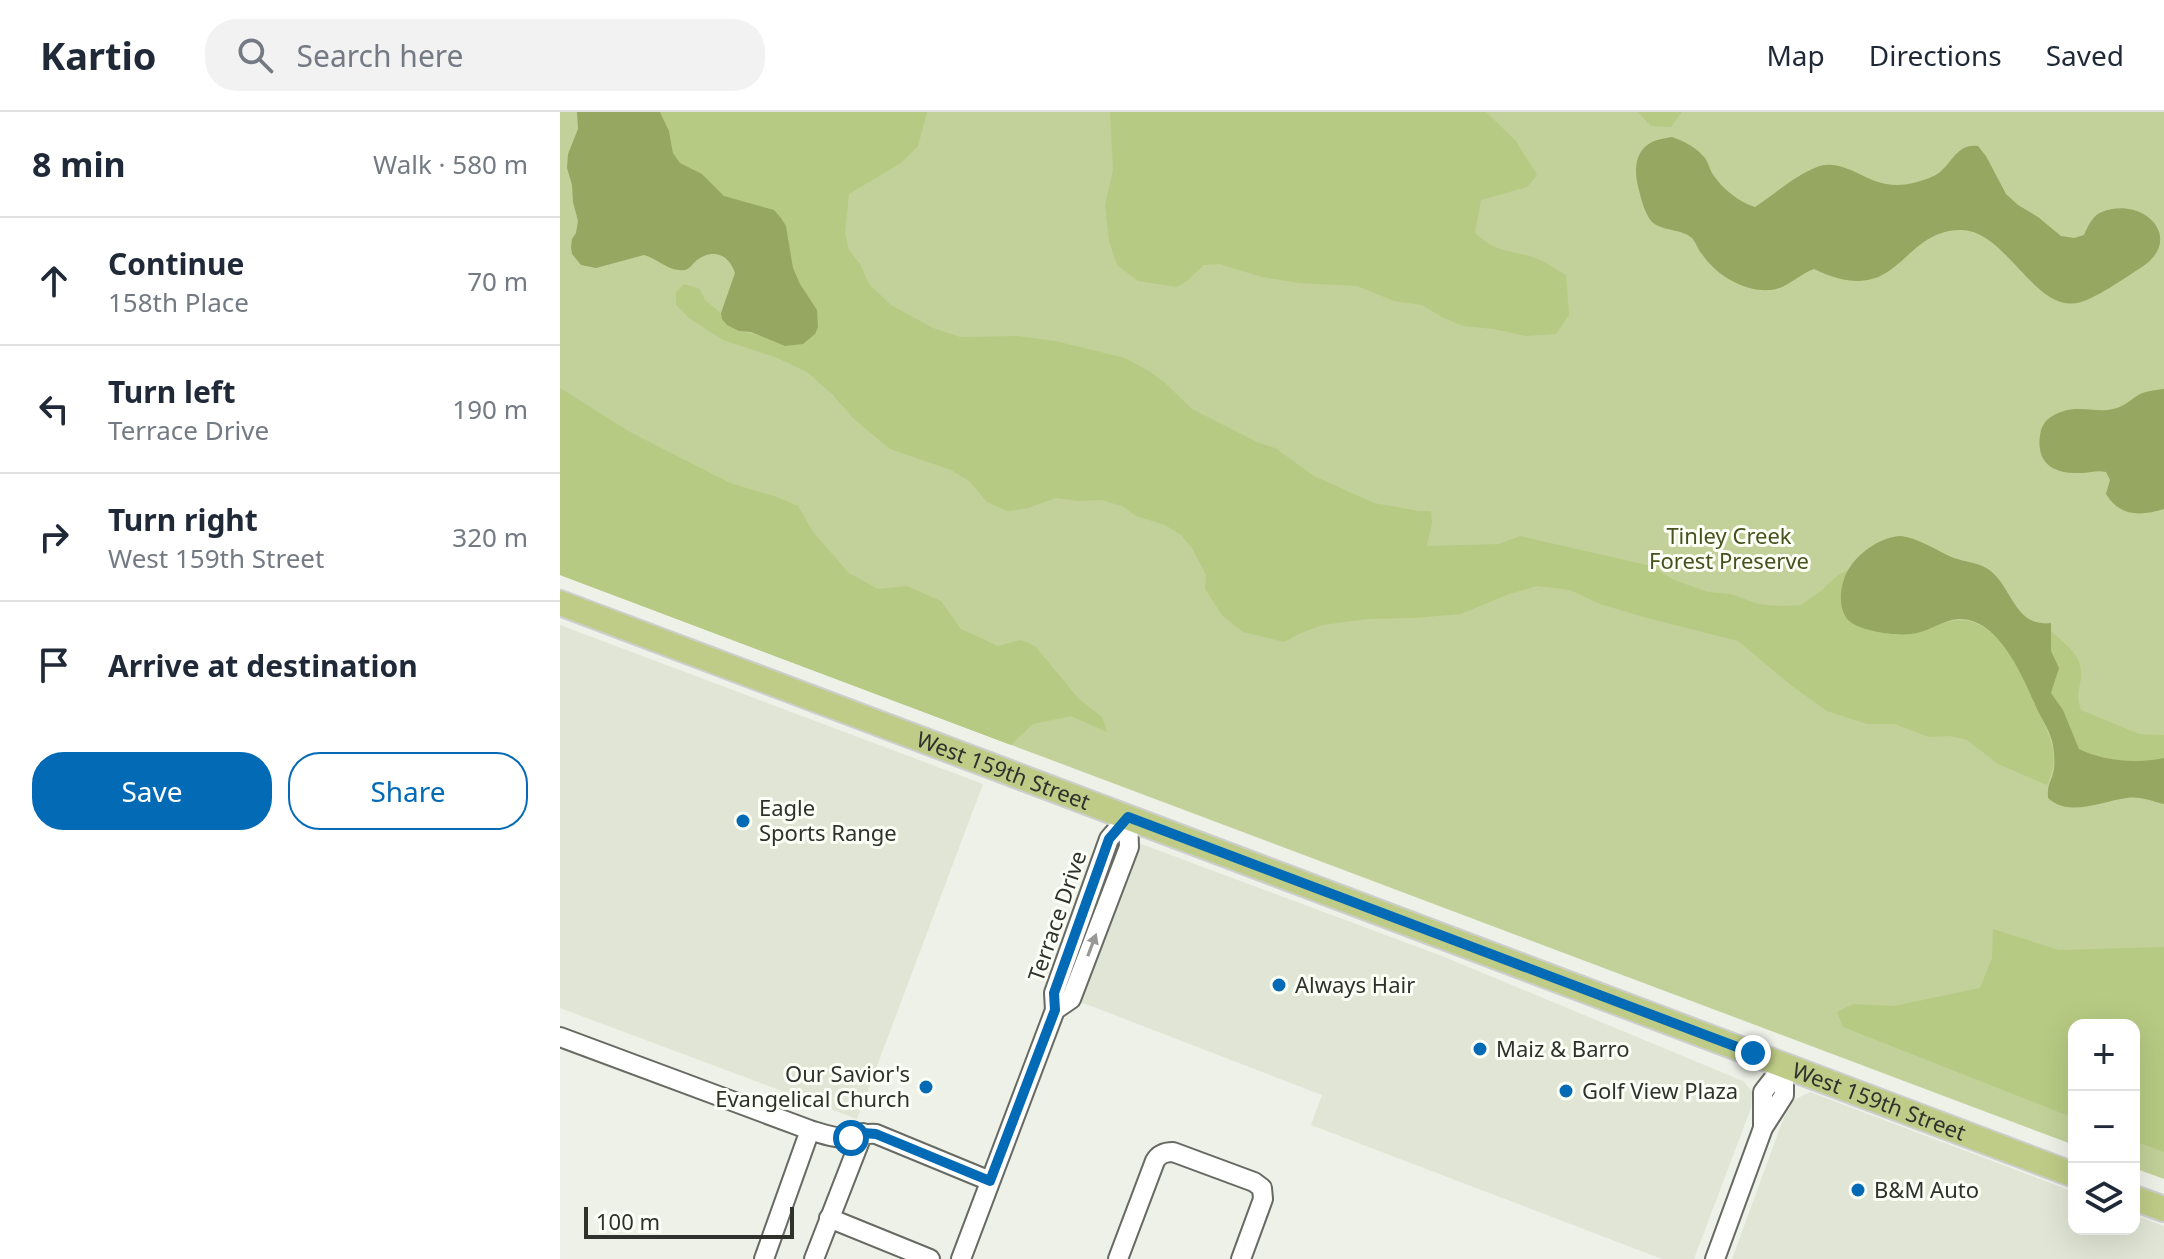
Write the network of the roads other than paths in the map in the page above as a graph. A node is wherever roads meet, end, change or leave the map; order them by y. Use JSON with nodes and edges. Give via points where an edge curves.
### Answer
{"nodes":[{"id":1,"x":560,"y":603,"type":"edge"},
{"id":2,"x":1128,"y":817,"type":"junction"},
{"id":3,"x":560,"y":1037,"type":"edge"},
{"id":4,"x":1784,"y":1065,"type":"junction"},
{"id":5,"x":810,"y":1130,"type":"junction"},
{"id":6,"x":863,"y":1133,"type":"junction"},
{"id":7,"x":2068,"y":1173,"type":"edge"},
{"id":8,"x":990,"y":1181,"type":"junction"},
{"id":9,"x":2140,"y":1200,"type":"edge"},
{"id":10,"x":2164,"y":1209,"type":"edge"},
{"id":11,"x":829,"y":1218,"type":"junction"},
{"id":12,"x":764,"y":1259,"type":"edge"},
{"id":13,"x":814,"y":1259,"type":"edge"},
{"id":14,"x":930,"y":1259,"type":"edge"},
{"id":15,"x":961,"y":1259,"type":"edge"},
{"id":16,"x":1118,"y":1259,"type":"edge"},
{"id":17,"x":1241,"y":1259,"type":"edge"},
{"id":18,"x":1715,"y":1259,"type":"edge"}],
"edges":[{"from":1,"to":2,"type":"main road","name":"West 159th Street"},
{"from":2,"to":4,"type":"main road","name":"West 159th Street"},
{"from":2,"to":8,"type":"street","name":"Terrace Drive","via":[[1129,847],[1098,929],[1071,999],[1055,1010]]},
{"from":3,"to":5,"type":"street"},
{"from":4,"to":7,"type":"main road","name":"West 159th Street"},
{"from":4,"to":18,"type":"street","via":[[1763,1092],[1763,1128]]},
{"from":5,"to":6,"type":"street","via":[[851,1138]]},
{"from":5,"to":12,"type":"street"},
{"from":6,"to":8,"type":"street"},
{"from":6,"to":11,"type":"street"},
{"from":8,"to":15,"type":"street","name":"Terrace Drive"},
{"from":9,"to":10,"type":"main road"},
{"from":11,"to":13,"type":"street"},
{"from":11,"to":14,"type":"street"},
{"from":16,"to":17,"type":"street","via":[[1155,1161],[1173,1152],[1262,1188],[1263,1199]]}]}
